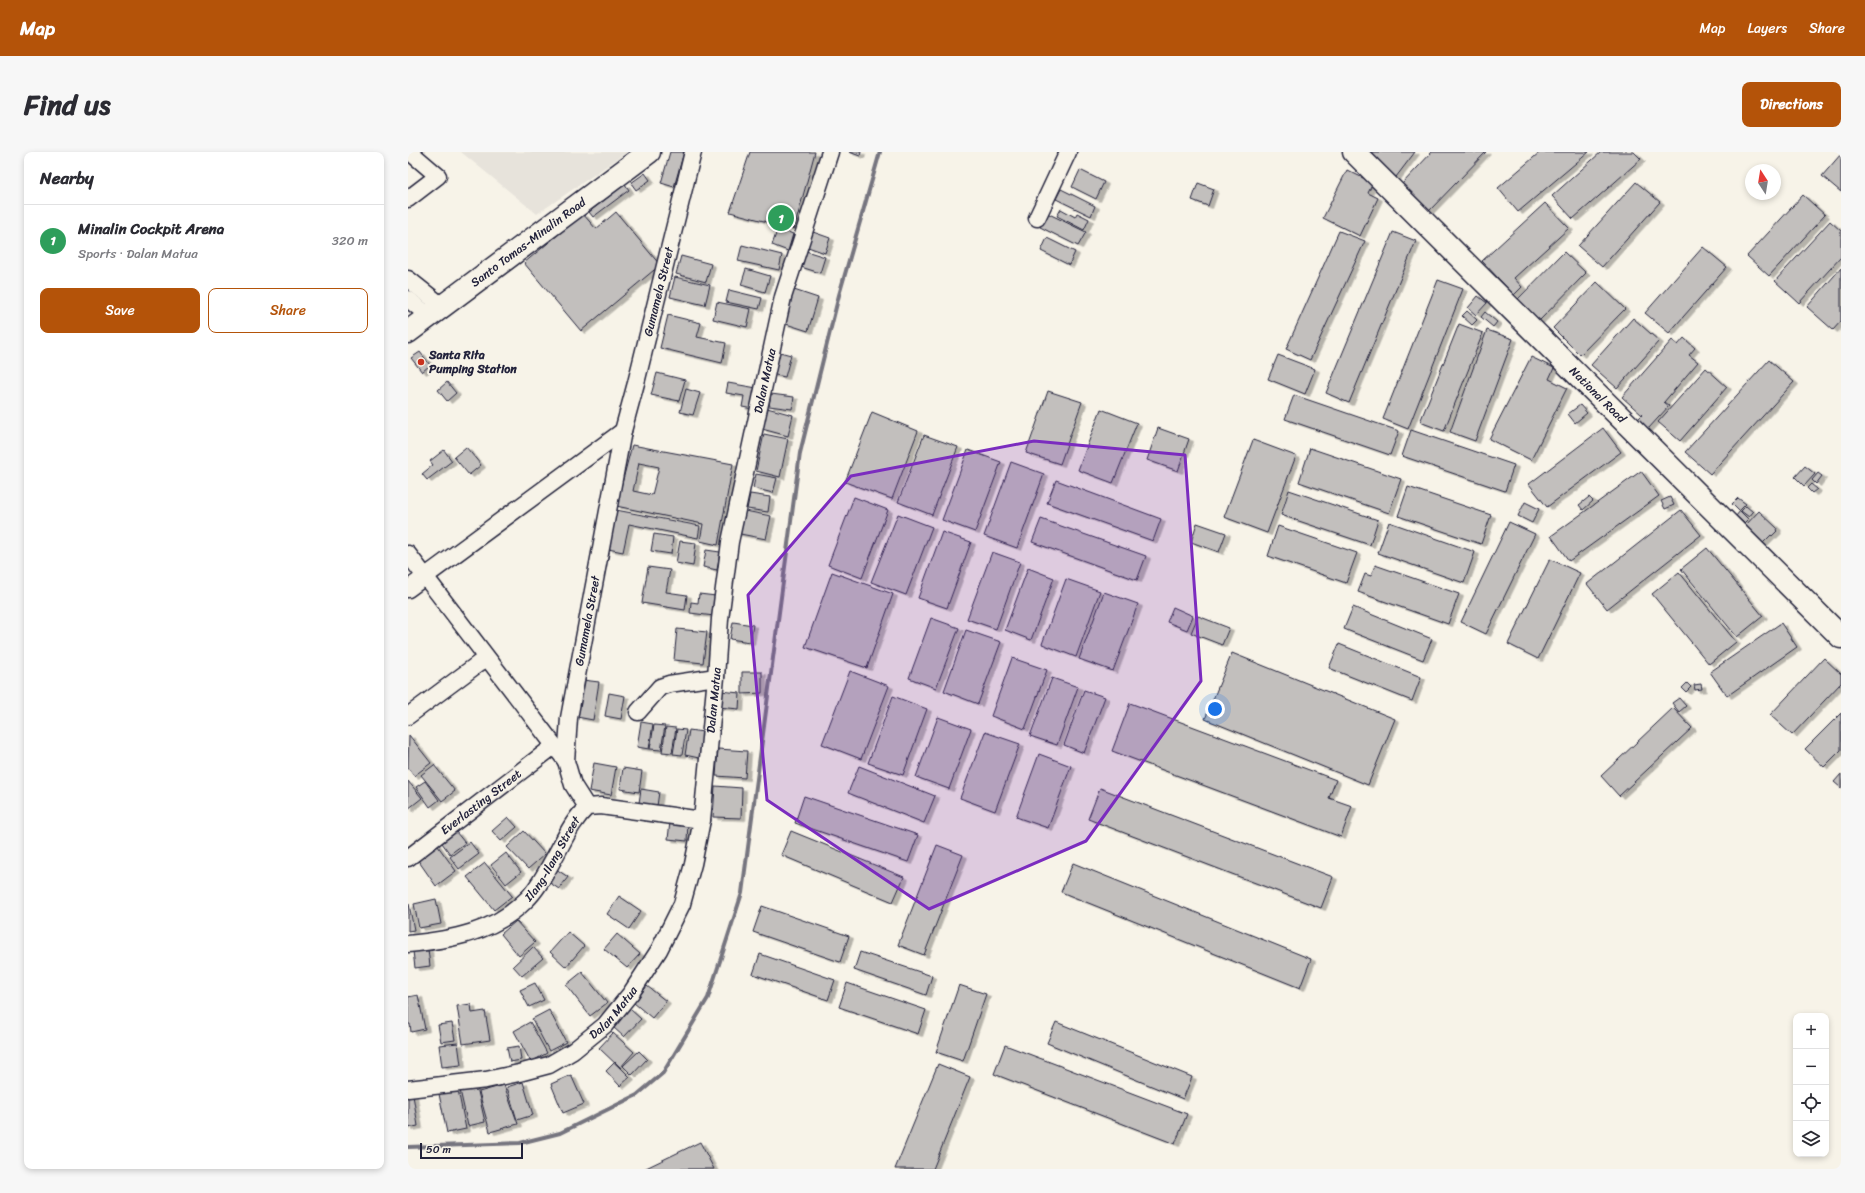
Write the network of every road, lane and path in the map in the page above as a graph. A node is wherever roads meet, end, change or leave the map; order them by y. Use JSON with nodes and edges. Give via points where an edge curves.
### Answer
{"nodes":[{"id":1,"x":410,"y":152,"type":"edge"},
{"id":2,"x":649,"y":152,"type":"edge"},
{"id":3,"x":693,"y":152,"type":"edge"},
{"id":4,"x":830,"y":152,"type":"edge"},
{"id":5,"x":1068,"y":152,"type":"edge"},
{"id":6,"x":1354,"y":152,"type":"edge"},
{"id":7,"x":408,"y":199,"type":"edge"},
{"id":8,"x":1037,"y":218,"type":"dead end"},
{"id":9,"x":408,"y":278,"type":"edge"},
{"id":10,"x":408,"y":299,"type":"edge"},
{"id":11,"x":436,"y":311,"type":"junction"},
{"id":12,"x":408,"y":332,"type":"edge"},
{"id":13,"x":623,"y":431,"type":"junction"},
{"id":14,"x":408,"y":554,"type":"edge"},
{"id":15,"x":425,"y":576,"type":"junction"},
{"id":16,"x":408,"y":589,"type":"edge"},
{"id":17,"x":1841,"y":637,"type":"edge"},
{"id":18,"x":486,"y":658,"type":"junction"},
{"id":19,"x":716,"y":677,"type":"junction"},
{"id":20,"x":638,"y":712,"type":"dead end"},
{"id":21,"x":408,"y":716,"type":"edge"},
{"id":22,"x":554,"y":746,"type":"junction"},
{"id":23,"x":566,"y":761,"type":"junction"},
{"id":24,"x":587,"y":807,"type":"junction"},
{"id":25,"x":702,"y":820,"type":"junction"},
{"id":26,"x":408,"y":858,"type":"edge"},
{"id":27,"x":408,"y":944,"type":"edge"},
{"id":28,"x":408,"y":1089,"type":"edge"}],
"edges":[{"from":1,"to":7,"type":"street","via":[[438,176]]},
{"from":2,"to":11,"type":"main road","name":"Santo Tomas-Minalin Road"},
{"from":3,"to":13,"type":"street","name":"Gumamela Street"},
{"from":4,"to":19,"type":"street","name":"Dalan Matua","via":[[782,297],[749,446],[730,542],[720,619]]},
{"from":5,"to":8,"type":"street"},
{"from":6,"to":17,"type":"main road","name":"National Road"},
{"from":9,"to":11,"type":"street"},
{"from":10,"to":11,"type":"street"},
{"from":11,"to":12,"type":"main road","name":"Santo Tomas-Minalin Road"},
{"from":13,"to":15,"type":"street"},
{"from":13,"to":23,"type":"street","name":"Gumamela Street","via":[[569,718]]},
{"from":14,"to":15,"type":"street"},
{"from":15,"to":16,"type":"street"},
{"from":15,"to":18,"type":"street"},
{"from":18,"to":21,"type":"street"},
{"from":18,"to":22,"type":"street"},
{"from":19,"to":20,"type":"street","via":[[660,687]]},
{"from":19,"to":25,"type":"street","name":"Dalan Matua"},
{"from":22,"to":23,"type":"street"},
{"from":22,"to":26,"type":"street","name":"Everlasting Street"},
{"from":23,"to":24,"type":"street","name":"Gumamela Street","via":[[573,784]]},
{"from":24,"to":25,"type":"street","name":"Ilang-Ilang Street","via":[[600,806]]},
{"from":24,"to":27,"type":"street","name":"Ilang-Ilang Street","via":[[576,817],[542,878],[526,900],[506,918],[475,932]]},
{"from":25,"to":28,"type":"street","name":"Dalan Matua","via":[[682,904],[659,950],[631,993],[605,1026],[573,1051],[549,1065],[486,1080]]}]}
